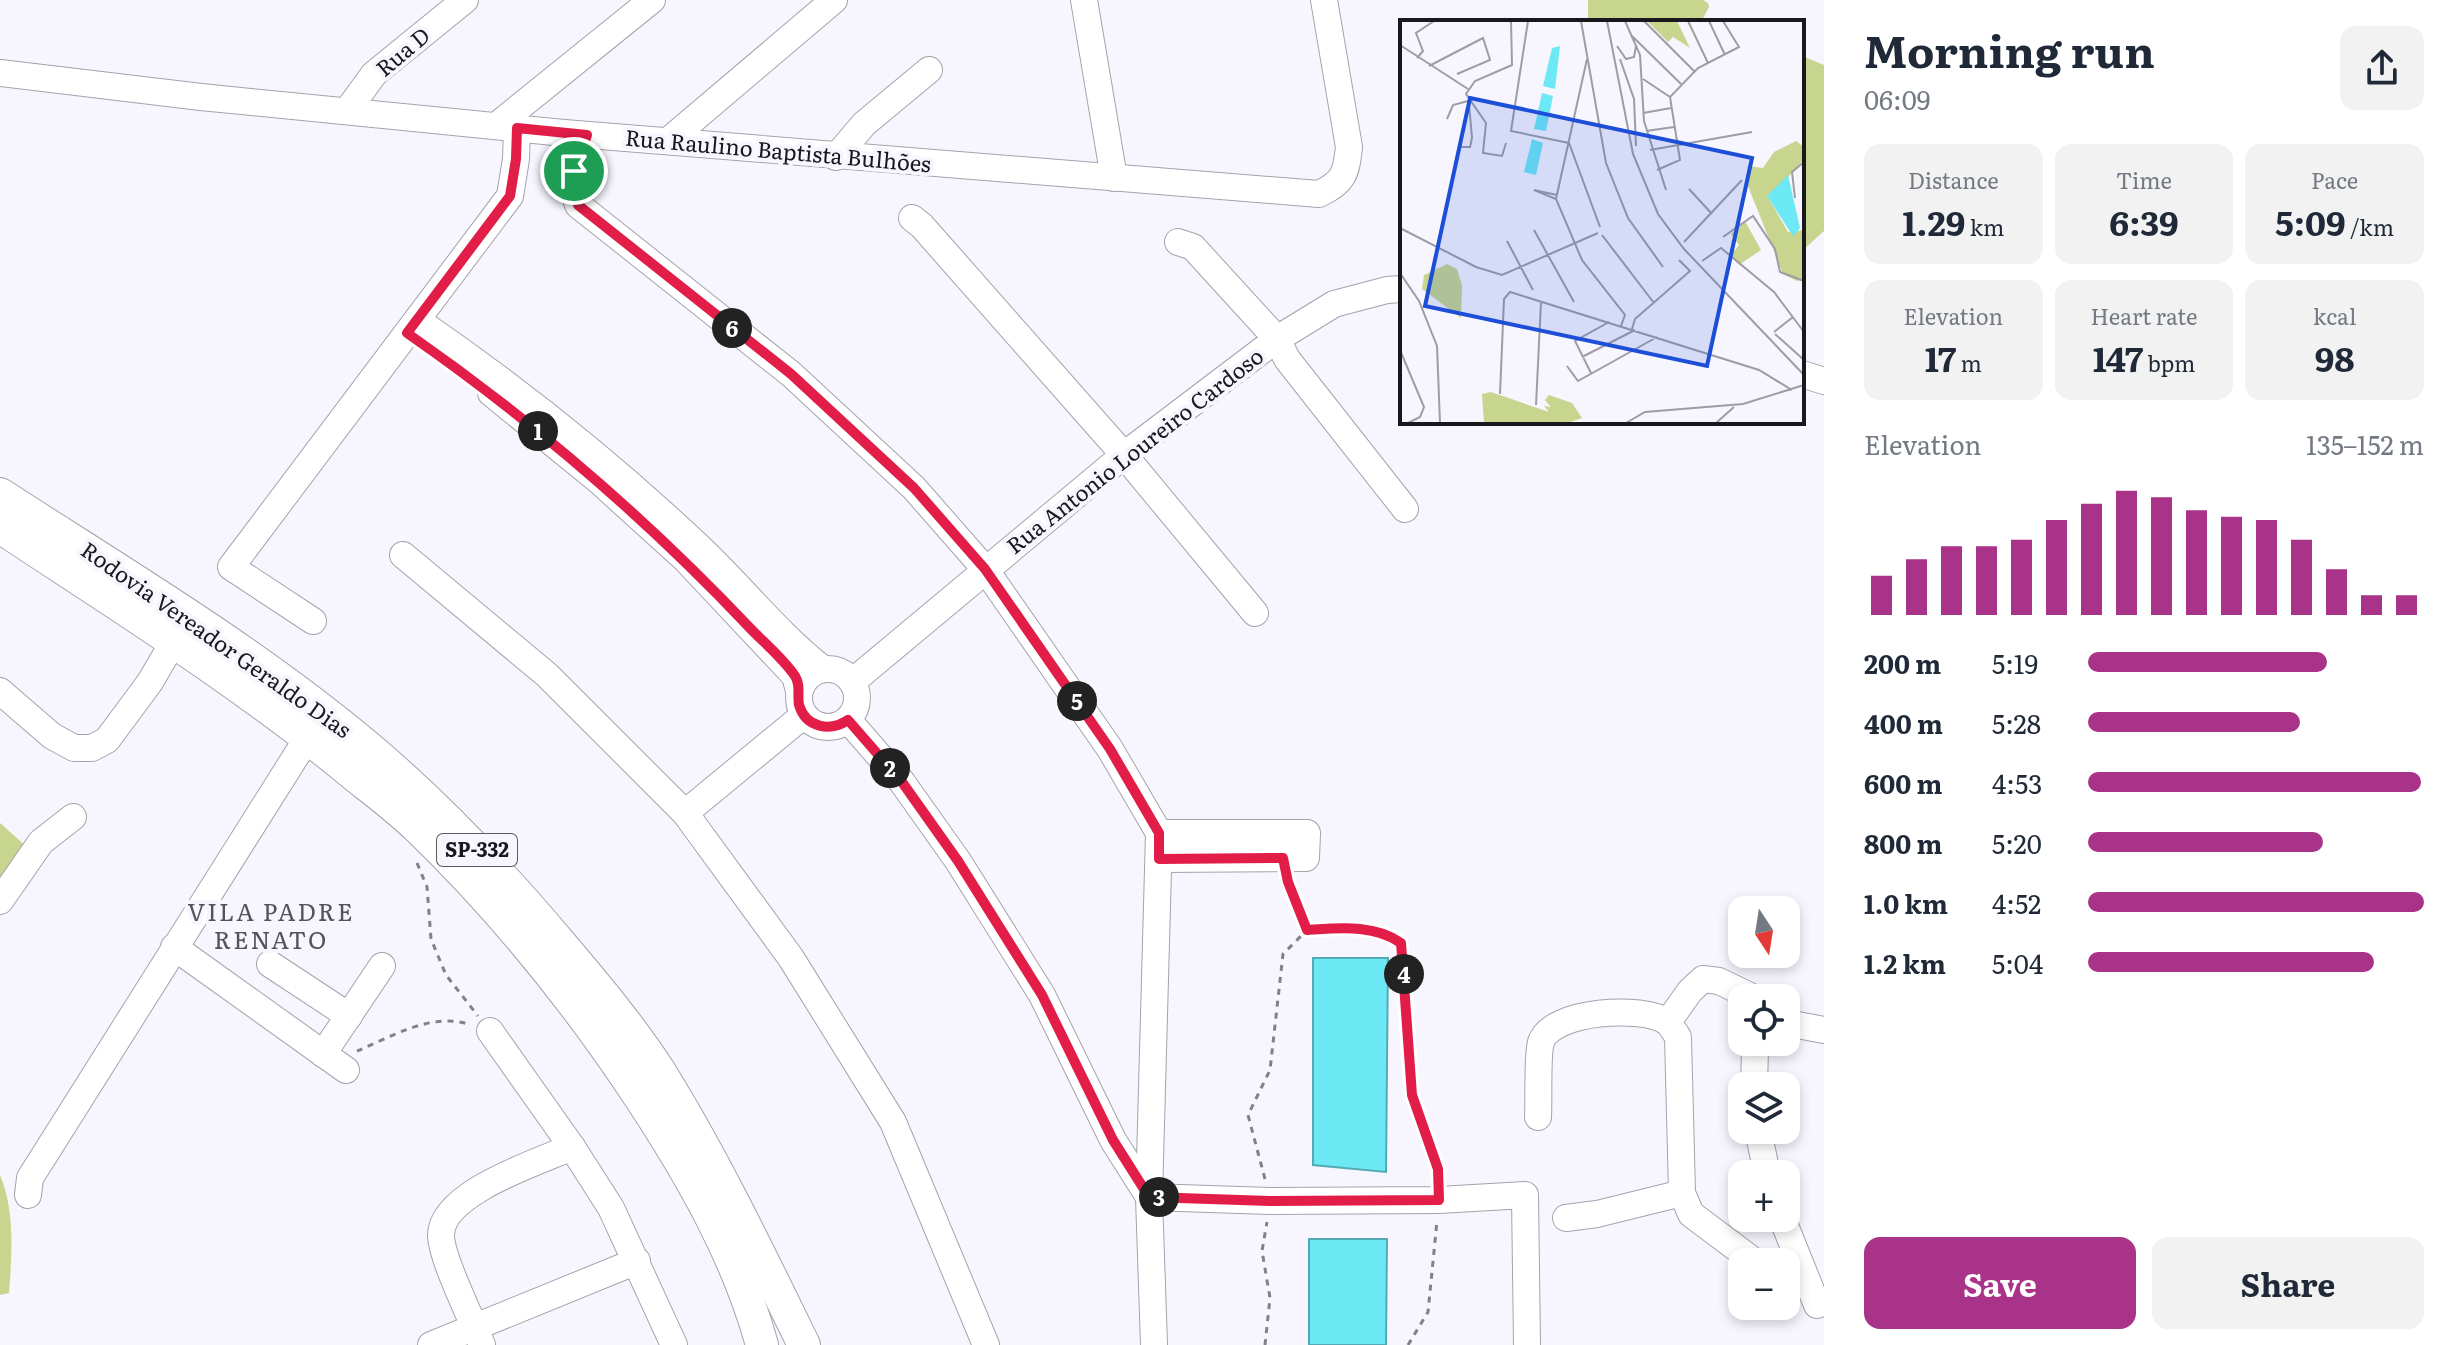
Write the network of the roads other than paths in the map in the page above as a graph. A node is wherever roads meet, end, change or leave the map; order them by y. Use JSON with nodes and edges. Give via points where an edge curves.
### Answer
{"nodes":[{"id":1,"x":465,"y":0,"type":"edge"},
{"id":2,"x":652,"y":0,"type":"edge"},
{"id":3,"x":834,"y":0,"type":"edge"},
{"id":4,"x":1084,"y":0,"type":"edge"},
{"id":5,"x":1324,"y":0,"type":"edge"},
{"id":6,"x":929,"y":70,"type":"dead end"},
{"id":7,"x":0,"y":73,"type":"edge"},
{"id":8,"x":347,"y":111,"type":"junction"},
{"id":9,"x":507,"y":127,"type":"junction"},
{"id":10,"x":587,"y":135,"type":"junction"},
{"id":11,"x":668,"y":141,"type":"junction"},
{"id":12,"x":836,"y":157,"type":"junction"},
{"id":13,"x":1114,"y":178,"type":"junction"},
{"id":14,"x":912,"y":218,"type":"dead end"},
{"id":15,"x":1178,"y":242,"type":"dead end"},
{"id":16,"x":1400,"y":289,"type":"edge"},
{"id":17,"x":412,"y":326,"type":"junction"},
{"id":18,"x":1277,"y":339,"type":"junction"},
{"id":19,"x":1804,"y":375,"type":"edge"},
{"id":20,"x":1824,"y":381,"type":"edge"},
{"id":21,"x":1124,"y":455,"type":"junction"},
{"id":22,"x":0,"y":494,"type":"edge"},
{"id":23,"x":1405,"y":509,"type":"dead end"},
{"id":24,"x":0,"y":527,"type":"edge"},
{"id":25,"x":403,"y":555,"type":"dead end"},
{"id":26,"x":985,"y":569,"type":"junction"},
{"id":27,"x":1255,"y":613,"type":"dead end"},
{"id":28,"x":313,"y":621,"type":"dead end"},
{"id":29,"x":174,"y":641,"type":"junction"},
{"id":30,"x":823,"y":669,"type":"junction"},
{"id":31,"x":852,"y":682,"type":"junction"},
{"id":32,"x":0,"y":691,"type":"edge"},
{"id":33,"x":802,"y":703,"type":"junction"},
{"id":34,"x":848,"y":720,"type":"junction"},
{"id":35,"x":308,"y":737,"type":"junction"},
{"id":36,"x":685,"y":813,"type":"junction"},
{"id":37,"x":73,"y":817,"type":"dead end"},
{"id":38,"x":1159,"y":846,"type":"junction"},
{"id":39,"x":1283,"y":858,"type":"road end"},
{"id":40,"x":0,"y":901,"type":"edge"},
{"id":41,"x":174,"y":947,"type":"junction"},
{"id":42,"x":270,"y":964,"type":"dead end"},
{"id":43,"x":382,"y":966,"type":"dead end"},
{"id":44,"x":1728,"y":985,"type":"edge"},
{"id":45,"x":349,"y":1016,"type":"junction"},
{"id":46,"x":1668,"y":1022,"type":"junction"},
{"id":47,"x":1800,"y":1025,"type":"edge"},
{"id":48,"x":1824,"y":1030,"type":"edge"},
{"id":49,"x":490,"y":1031,"type":"road end"},
{"id":50,"x":1538,"y":1117,"type":"dead end"},
{"id":51,"x":572,"y":1147,"type":"junction"},
{"id":52,"x":1682,"y":1193,"type":"junction"},
{"id":53,"x":28,"y":1195,"type":"dead end"},
{"id":54,"x":1149,"y":1197,"type":"junction"},
{"id":55,"x":1566,"y":1218,"type":"dead end"},
{"id":56,"x":1788,"y":1232,"type":"edge"},
{"id":57,"x":1736,"y":1248,"type":"edge"},
{"id":58,"x":637,"y":1261,"type":"junction"},
{"id":59,"x":1800,"y":1294,"type":"edge"},
{"id":60,"x":1820,"y":1309,"type":"edge"},
{"id":61,"x":479,"y":1336,"type":"edge"},
{"id":62,"x":431,"y":1345,"type":"edge"},
{"id":63,"x":674,"y":1345,"type":"edge"},
{"id":64,"x":762,"y":1345,"type":"edge"},
{"id":65,"x":804,"y":1345,"type":"edge"},
{"id":66,"x":986,"y":1345,"type":"edge"},
{"id":67,"x":1154,"y":1345,"type":"edge"},
{"id":68,"x":1527,"y":1345,"type":"edge"}],
"edges":[{"from":1,"to":8,"type":"street","name":"Rua D","via":[[374,74]]},
{"from":2,"to":9,"type":"street"},
{"from":3,"to":11,"type":"street"},
{"from":4,"to":13,"type":"street"},
{"from":5,"to":13,"type":"street","name":"Rua Raulino Baptista Bulhões","via":[[1349,147],[1347,169],[1337,186],[1319,194]]},
{"from":6,"to":12,"type":"street","via":[[864,124]]},
{"from":7,"to":8,"type":"street","name":"Rua Raulino Baptista Bulhões"},
{"from":8,"to":9,"type":"street","name":"Rua Raulino Baptista Bulhões"},
{"from":9,"to":10,"type":"street","name":"Rua Raulino Baptista Bulhões"},
{"from":9,"to":17,"type":"street","via":[[516,159],[510,196]]},
{"from":10,"to":11,"type":"street","name":"Rua Raulino Baptista Bulhões"},
{"from":10,"to":26,"type":"street","via":[[574,171],[578,205],[791,374],[914,488]]},
{"from":11,"to":12,"type":"street","name":"Rua Raulino Baptista Bulhões"},
{"from":12,"to":13,"type":"street","name":"Rua Raulino Baptista Bulhões"},
{"from":14,"to":21,"type":"street"},
{"from":15,"to":18,"type":"street","via":[[1193,247]]},
{"from":16,"to":18,"type":"street","name":"Rua Antonio Loureiro Cardoso","via":[[1334,304]]},
{"from":17,"to":28,"type":"street","via":[[231,567]]},
{"from":17,"to":30,"type":"street","via":[[483,365],[615,468]]},
{"from":17,"to":33,"type":"street","via":[[686,560],[795,676]]},
{"from":18,"to":21,"type":"street","name":"Rua Antonio Loureiro Cardoso"},
{"from":18,"to":23,"type":"street","via":[[1287,359]]},
{"from":19,"to":20,"type":"street"},
{"from":21,"to":26,"type":"street","name":"Rua Antonio Loureiro Cardoso"},
{"from":21,"to":27,"type":"street"},
{"from":22,"to":65,"type":"main road","name":"Rodovia Vereador Geraldo Dias","number":"SP-332","via":[[296,692],[434,806],[504,877],[658,1070],[740,1213]]},
{"from":24,"to":29,"type":"main road","name":"Rodovia Vereador Geraldo Dias","number":"SP-332"},
{"from":25,"to":36,"type":"street","via":[[547,675]]},
{"from":26,"to":31,"type":"street","name":"Rua Antonio Loureiro Cardoso"},
{"from":26,"to":38,"type":"street","via":[[1110,749]]},
{"from":29,"to":32,"type":"street","via":[[107,740],[92,748],[74,748],[52,736]]},
{"from":29,"to":35,"type":"main road","name":"Rodovia Vereador Geraldo Dias","number":"SP-332"},
{"from":30,"to":31,"type":"street","via":[[839,671]]},
{"from":30,"to":33,"type":"street","via":[[808,677]]},
{"from":31,"to":34,"type":"street","via":[[857,697]]},
{"from":33,"to":34,"type":"street","via":[[816,725],[833,727]]},
{"from":33,"to":36,"type":"street"},
{"from":34,"to":54,"type":"street","via":[[902,782],[958,861],[1042,995],[1113,1140]]},
{"from":35,"to":41,"type":"street"},
{"from":35,"to":64,"type":"main road","name":"Rodovia Vereador Geraldo Dias","number":"SP-332","via":[[415,825],[550,974],[623,1072],[705,1206],[742,1285]]},
{"from":36,"to":66,"type":"street","via":[[791,958],[893,1122]]},
{"from":37,"to":40,"type":"street","via":[[41,842]]},
{"from":38,"to":39,"type":"street"},
{"from":38,"to":54,"type":"street"},
{"from":41,"to":45,"type":"street","via":[[334,1062]]},
{"from":41,"to":53,"type":"street","via":[[30,1178]]},
{"from":42,"to":45,"type":"street"},
{"from":43,"to":45,"type":"street"},
{"from":44,"to":46,"type":"street","via":[[1703,979]]},
{"from":46,"to":50,"type":"street","via":[[1617,1012],[1587,1014],[1549,1031],[1541,1042]]},
{"from":46,"to":52,"type":"street","via":[[1678,1037]]},
{"from":47,"to":48,"type":"street"},
{"from":49,"to":51,"type":"street"},
{"from":51,"to":58,"type":"street"},
{"from":51,"to":61,"type":"street","via":[[490,1184],[446,1215],[441,1235],[445,1254]]},
{"from":52,"to":55,"type":"street"},
{"from":52,"to":57,"type":"street","via":[[1691,1214]]},
{"from":54,"to":67,"type":"street"},
{"from":54,"to":68,"type":"street","via":[[1270,1201],[1525,1195]]},
{"from":56,"to":60,"type":"street"},
{"from":58,"to":61,"type":"street"},
{"from":58,"to":63,"type":"street"},
{"from":59,"to":60,"type":"street"},
{"from":61,"to":62,"type":"street"}]}
